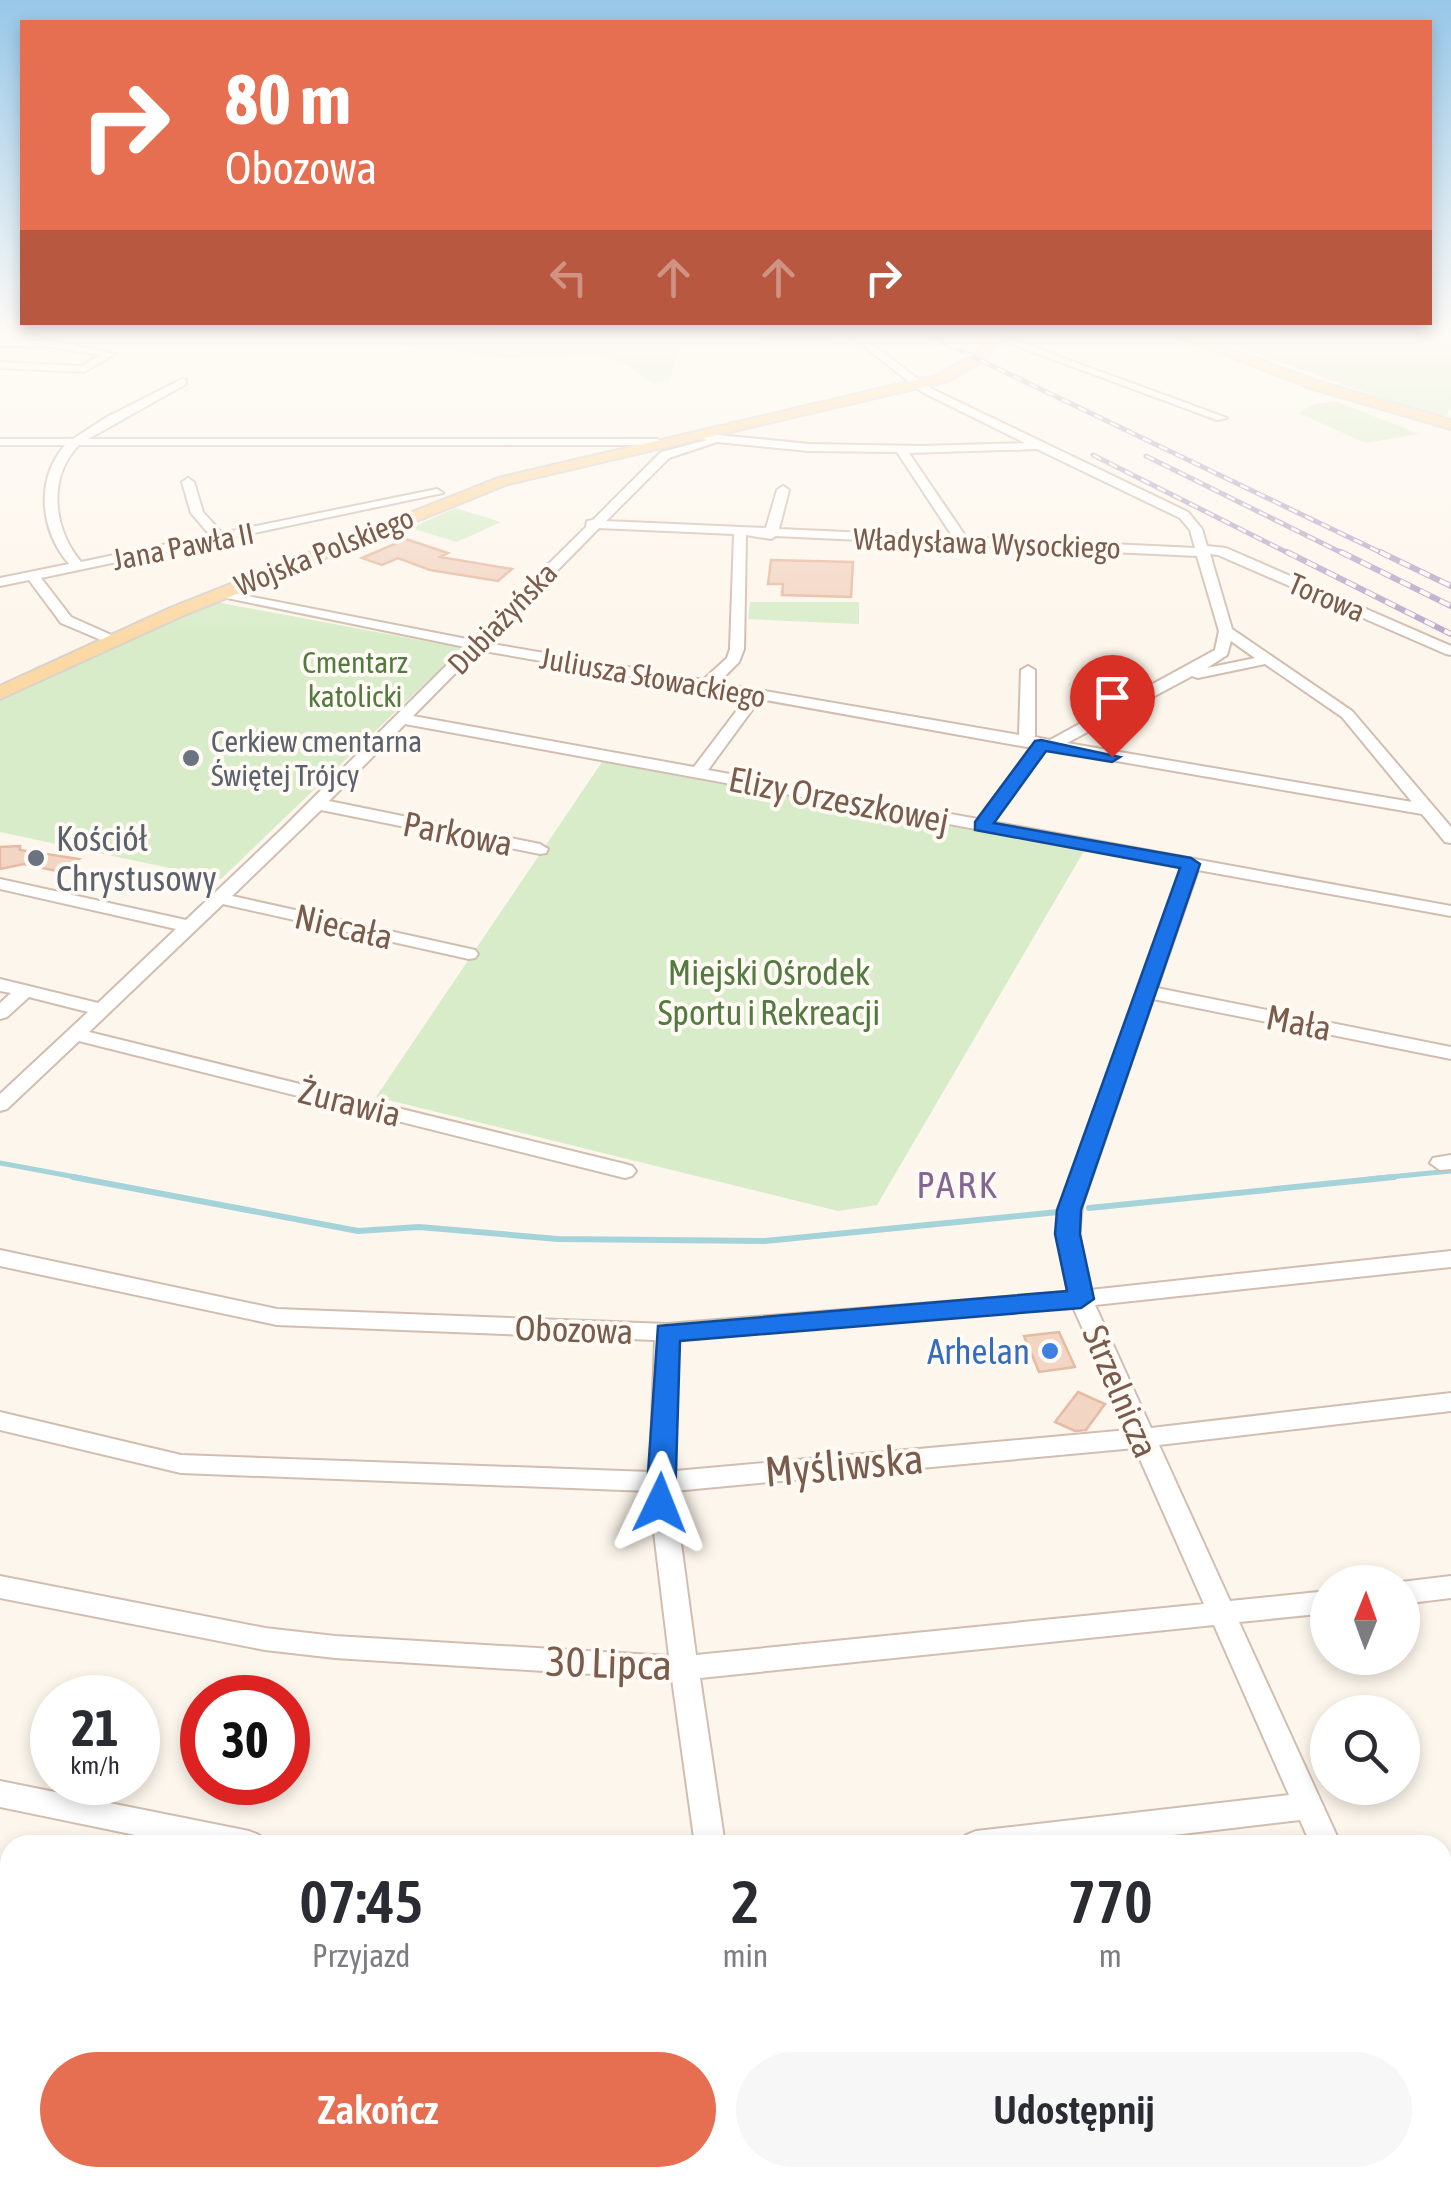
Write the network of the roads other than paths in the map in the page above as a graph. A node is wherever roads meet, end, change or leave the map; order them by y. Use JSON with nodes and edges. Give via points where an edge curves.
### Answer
{"nodes":[{"id":1,"x":82,"y":439,"type":"edge"},
{"id":2,"x":686,"y":439,"type":"edge"},
{"id":3,"x":701,"y":439,"type":"edge"},
{"id":4,"x":745,"y":439,"type":"edge"},
{"id":5,"x":1028,"y":439,"type":"edge"},
{"id":6,"x":0,"y":442,"type":"edge"},
{"id":7,"x":77,"y":442,"type":"junction"},
{"id":8,"x":526,"y":444,"type":"junction"},
{"id":9,"x":1038,"y":444,"type":"junction"},
{"id":10,"x":899,"y":447,"type":"junction"},
{"id":11,"x":596,"y":448,"type":"junction"},
{"id":12,"x":579,"y":455,"type":"junction"},
{"id":13,"x":188,"y":482,"type":"dead end"},
{"id":14,"x":783,"y":490,"type":"dead end"},
{"id":15,"x":437,"y":493,"type":"dead end"},
{"id":16,"x":365,"y":508,"type":"junction"},
{"id":17,"x":406,"y":518,"type":"junction"},
{"id":18,"x":591,"y":524,"type":"junction"},
{"id":19,"x":740,"y":533,"type":"junction"},
{"id":20,"x":771,"y":535,"type":"junction"},
{"id":21,"x":219,"y":538,"type":"junction"},
{"id":22,"x":963,"y":542,"type":"junction"},
{"id":23,"x":1202,"y":550,"type":"junction"},
{"id":24,"x":78,"y":567,"type":"junction"},
{"id":25,"x":34,"y":576,"type":"junction"},
{"id":26,"x":0,"y":582,"type":"edge"},
{"id":27,"x":222,"y":593,"type":"junction"},
{"id":28,"x":1226,"y":630,"type":"junction"},
{"id":29,"x":113,"y":641,"type":"junction"},
{"id":30,"x":477,"y":646,"type":"junction"},
{"id":31,"x":1451,"y":651,"type":"edge"},
{"id":32,"x":1265,"y":660,"type":"junction"},
{"id":33,"x":1028,"y":670,"type":"dead end"},
{"id":34,"x":1186,"y":676,"type":"junction"},
{"id":35,"x":706,"y":686,"type":"junction"},
{"id":36,"x":0,"y":693,"type":"edge"},
{"id":37,"x":756,"y":695,"type":"junction"},
{"id":38,"x":404,"y":718,"type":"junction"},
{"id":39,"x":1039,"y":745,"type":"junction"},
{"id":40,"x":698,"y":773,"type":"junction"},
{"id":41,"x":316,"y":804,"type":"junction"},
{"id":42,"x":1429,"y":810,"type":"junction"},
{"id":43,"x":982,"y":826,"type":"junction"},
{"id":44,"x":1451,"y":838,"type":"edge"},
{"id":45,"x":540,"y":849,"type":"dead end"},
{"id":46,"x":1191,"y":864,"type":"junction"},
{"id":47,"x":0,"y":884,"type":"edge"},
{"id":48,"x":219,"y":898,"type":"junction"},
{"id":49,"x":1451,"y":911,"type":"edge"},
{"id":50,"x":189,"y":926,"type":"junction"},
{"id":51,"x":469,"y":954,"type":"dead end"},
{"id":52,"x":0,"y":985,"type":"edge"},
{"id":53,"x":25,"y":991,"type":"junction"},
{"id":54,"x":1146,"y":992,"type":"junction"},
{"id":55,"x":101,"y":1009,"type":"junction"},
{"id":56,"x":0,"y":1013,"type":"edge"},
{"id":57,"x":75,"y":1034,"type":"junction"},
{"id":58,"x":1451,"y":1053,"type":"edge"},
{"id":59,"x":0,"y":1105,"type":"edge"},
{"id":60,"x":626,"y":1171,"type":"dead end"},
{"id":61,"x":0,"y":1258,"type":"edge"},
{"id":62,"x":1451,"y":1259,"type":"edge"},
{"id":63,"x":1081,"y":1299,"type":"junction"},
{"id":64,"x":667,"y":1332,"type":"junction"},
{"id":65,"x":1451,"y":1402,"type":"edge"},
{"id":66,"x":0,"y":1421,"type":"edge"},
{"id":67,"x":1141,"y":1438,"type":"junction"},
{"id":68,"x":662,"y":1482,"type":"junction"},
{"id":69,"x":1451,"y":1587,"type":"edge"},
{"id":70,"x":0,"y":1588,"type":"edge"},
{"id":71,"x":1420,"y":1591,"type":"edge"},
{"id":72,"x":1310,"y":1604,"type":"edge"},
{"id":73,"x":1222,"y":1614,"type":"junction"},
{"id":74,"x":682,"y":1668,"type":"junction"},
{"id":75,"x":0,"y":1794,"type":"edge"},
{"id":76,"x":1308,"y":1806,"type":"junction"},
{"id":77,"x":200,"y":1835,"type":"edge"},
{"id":78,"x":708,"y":1835,"type":"edge"},
{"id":79,"x":1061,"y":1835,"type":"edge"},
{"id":80,"x":1321,"y":1835,"type":"edge"}],
"edges":[{"from":1,"to":7,"type":"street"},
{"from":2,"to":11,"type":"main road","name":"Wojska Polskiego"},
{"from":3,"to":18,"type":"street","name":"Dubiażyńska","via":[[665,455]]},
{"from":4,"to":10,"type":"street","name":"Dubiażyńska"},
{"from":5,"to":9,"type":"street"},
{"from":6,"to":7,"type":"street"},
{"from":7,"to":8,"type":"street"},
{"from":7,"to":24,"type":"street","via":[[57,464],[50,506],[64,550]]},
{"from":8,"to":11,"type":"street"},
{"from":8,"to":12,"type":"street"},
{"from":9,"to":10,"type":"street","name":"Dubiażyńska"},
{"from":9,"to":23,"type":"street","via":[[1184,516]]},
{"from":10,"to":22,"type":"street"},
{"from":11,"to":12,"type":"main road","name":"Wojska Polskiego"},
{"from":12,"to":17,"type":"main road","name":"Wojska Polskiego"},
{"from":13,"to":21,"type":"street","via":[[198,513]]},
{"from":14,"to":20,"type":"street"},
{"from":15,"to":16,"type":"street","name":"Jana Pawła II"},
{"from":16,"to":17,"type":"street","name":"Jana Pawła II"},
{"from":16,"to":21,"type":"street","name":"Jana Pawła II"},
{"from":17,"to":27,"type":"main road","name":"Wojska Polskiego"},
{"from":18,"to":19,"type":"street","name":"Władysława Wysockiego"},
{"from":18,"to":30,"type":"street","name":"Dubiażyńska"},
{"from":19,"to":20,"type":"street","name":"Władysława Wysockiego"},
{"from":19,"to":35,"type":"street","via":[[737,649]]},
{"from":20,"to":22,"type":"street","name":"Władysława Wysockiego"},
{"from":21,"to":24,"type":"street","name":"Jana Pawła II"},
{"from":22,"to":23,"type":"street","name":"Władysława Wysockiego"},
{"from":23,"to":28,"type":"street"},
{"from":23,"to":31,"type":"street","name":"Torowa","via":[[1221,551]]},
{"from":24,"to":25,"type":"street","name":"Jana Pawła II"},
{"from":25,"to":26,"type":"street","name":"Jana Pawła II"},
{"from":25,"to":29,"type":"street","via":[[66,620]]},
{"from":27,"to":29,"type":"main road","name":"Wojska Polskiego"},
{"from":27,"to":30,"type":"street","name":"Juliusza Słowackiego"},
{"from":28,"to":32,"type":"street"},
{"from":28,"to":34,"type":"street","via":[[1222,652]]},
{"from":29,"to":36,"type":"main road","name":"Wojska Polskiego"},
{"from":30,"to":35,"type":"street","name":"Juliusza Słowackiego"},
{"from":30,"to":38,"type":"street","name":"Dubiażyńska"},
{"from":32,"to":34,"type":"street"},
{"from":32,"to":42,"type":"street","via":[[1348,714]]},
{"from":33,"to":39,"type":"street"},
{"from":34,"to":39,"type":"street"},
{"from":35,"to":37,"type":"street","name":"Juliusza Słowackiego"},
{"from":37,"to":39,"type":"street","name":"Juliusza Słowackiego"},
{"from":37,"to":40,"type":"street"},
{"from":38,"to":40,"type":"street","name":"Elizy Orzeszkowej"},
{"from":38,"to":41,"type":"street","name":"Dubiażyńska"},
{"from":39,"to":42,"type":"street","name":"Juliusza Słowackiego"},
{"from":39,"to":43,"type":"street"},
{"from":40,"to":43,"type":"street","name":"Elizy Orzeszkowej"},
{"from":41,"to":45,"type":"street","name":"Parkowa"},
{"from":41,"to":48,"type":"street","name":"Dubiażyńska"},
{"from":42,"to":44,"type":"street"},
{"from":43,"to":46,"type":"street","name":"Elizy Orzeszkowej"},
{"from":46,"to":49,"type":"street","name":"Elizy Orzeszkowej"},
{"from":46,"to":54,"type":"street","name":"Strzelnicza"},
{"from":47,"to":50,"type":"street"},
{"from":48,"to":50,"type":"street","name":"Dubiażyńska"},
{"from":48,"to":51,"type":"street","name":"Niecała"},
{"from":50,"to":55,"type":"street","name":"Dubiażyńska"},
{"from":52,"to":53,"type":"street"},
{"from":53,"to":55,"type":"street"},
{"from":53,"to":56,"type":"street"},
{"from":54,"to":58,"type":"street","name":"Mała"},
{"from":54,"to":63,"type":"street","name":"Strzelnicza","via":[[1069,1210]]},
{"from":55,"to":57,"type":"street","name":"Dubiażyńska"},
{"from":57,"to":59,"type":"street","name":"Dubiażyńska"},
{"from":57,"to":60,"type":"street","name":"Żurawia"},
{"from":61,"to":64,"type":"street","name":"Obozowa","via":[[278,1317]]},
{"from":62,"to":63,"type":"street","name":"Obozowa"},
{"from":63,"to":64,"type":"street","name":"Obozowa"},
{"from":63,"to":67,"type":"street","name":"Strzelnicza"},
{"from":64,"to":68,"type":"street"},
{"from":65,"to":67,"type":"street","name":"Myśliwska"},
{"from":66,"to":68,"type":"street","name":"Myśliwska","via":[[180,1464]]},
{"from":67,"to":68,"type":"street","name":"Myśliwska"},
{"from":67,"to":73,"type":"street","name":"Strzelnicza"},
{"from":68,"to":74,"type":"street"},
{"from":69,"to":71,"type":"street"},
{"from":70,"to":74,"type":"street","name":"30 Lipca","via":[[335,1648]]},
{"from":72,"to":73,"type":"street","name":"30 Lipca"},
{"from":73,"to":74,"type":"street","name":"30 Lipca"},
{"from":73,"to":76,"type":"street","name":"Strzelnicza"},
{"from":74,"to":78,"type":"street"},
{"from":75,"to":77,"type":"street"},
{"from":76,"to":79,"type":"street"},
{"from":76,"to":80,"type":"street","name":"Strzelnicza"}]}
